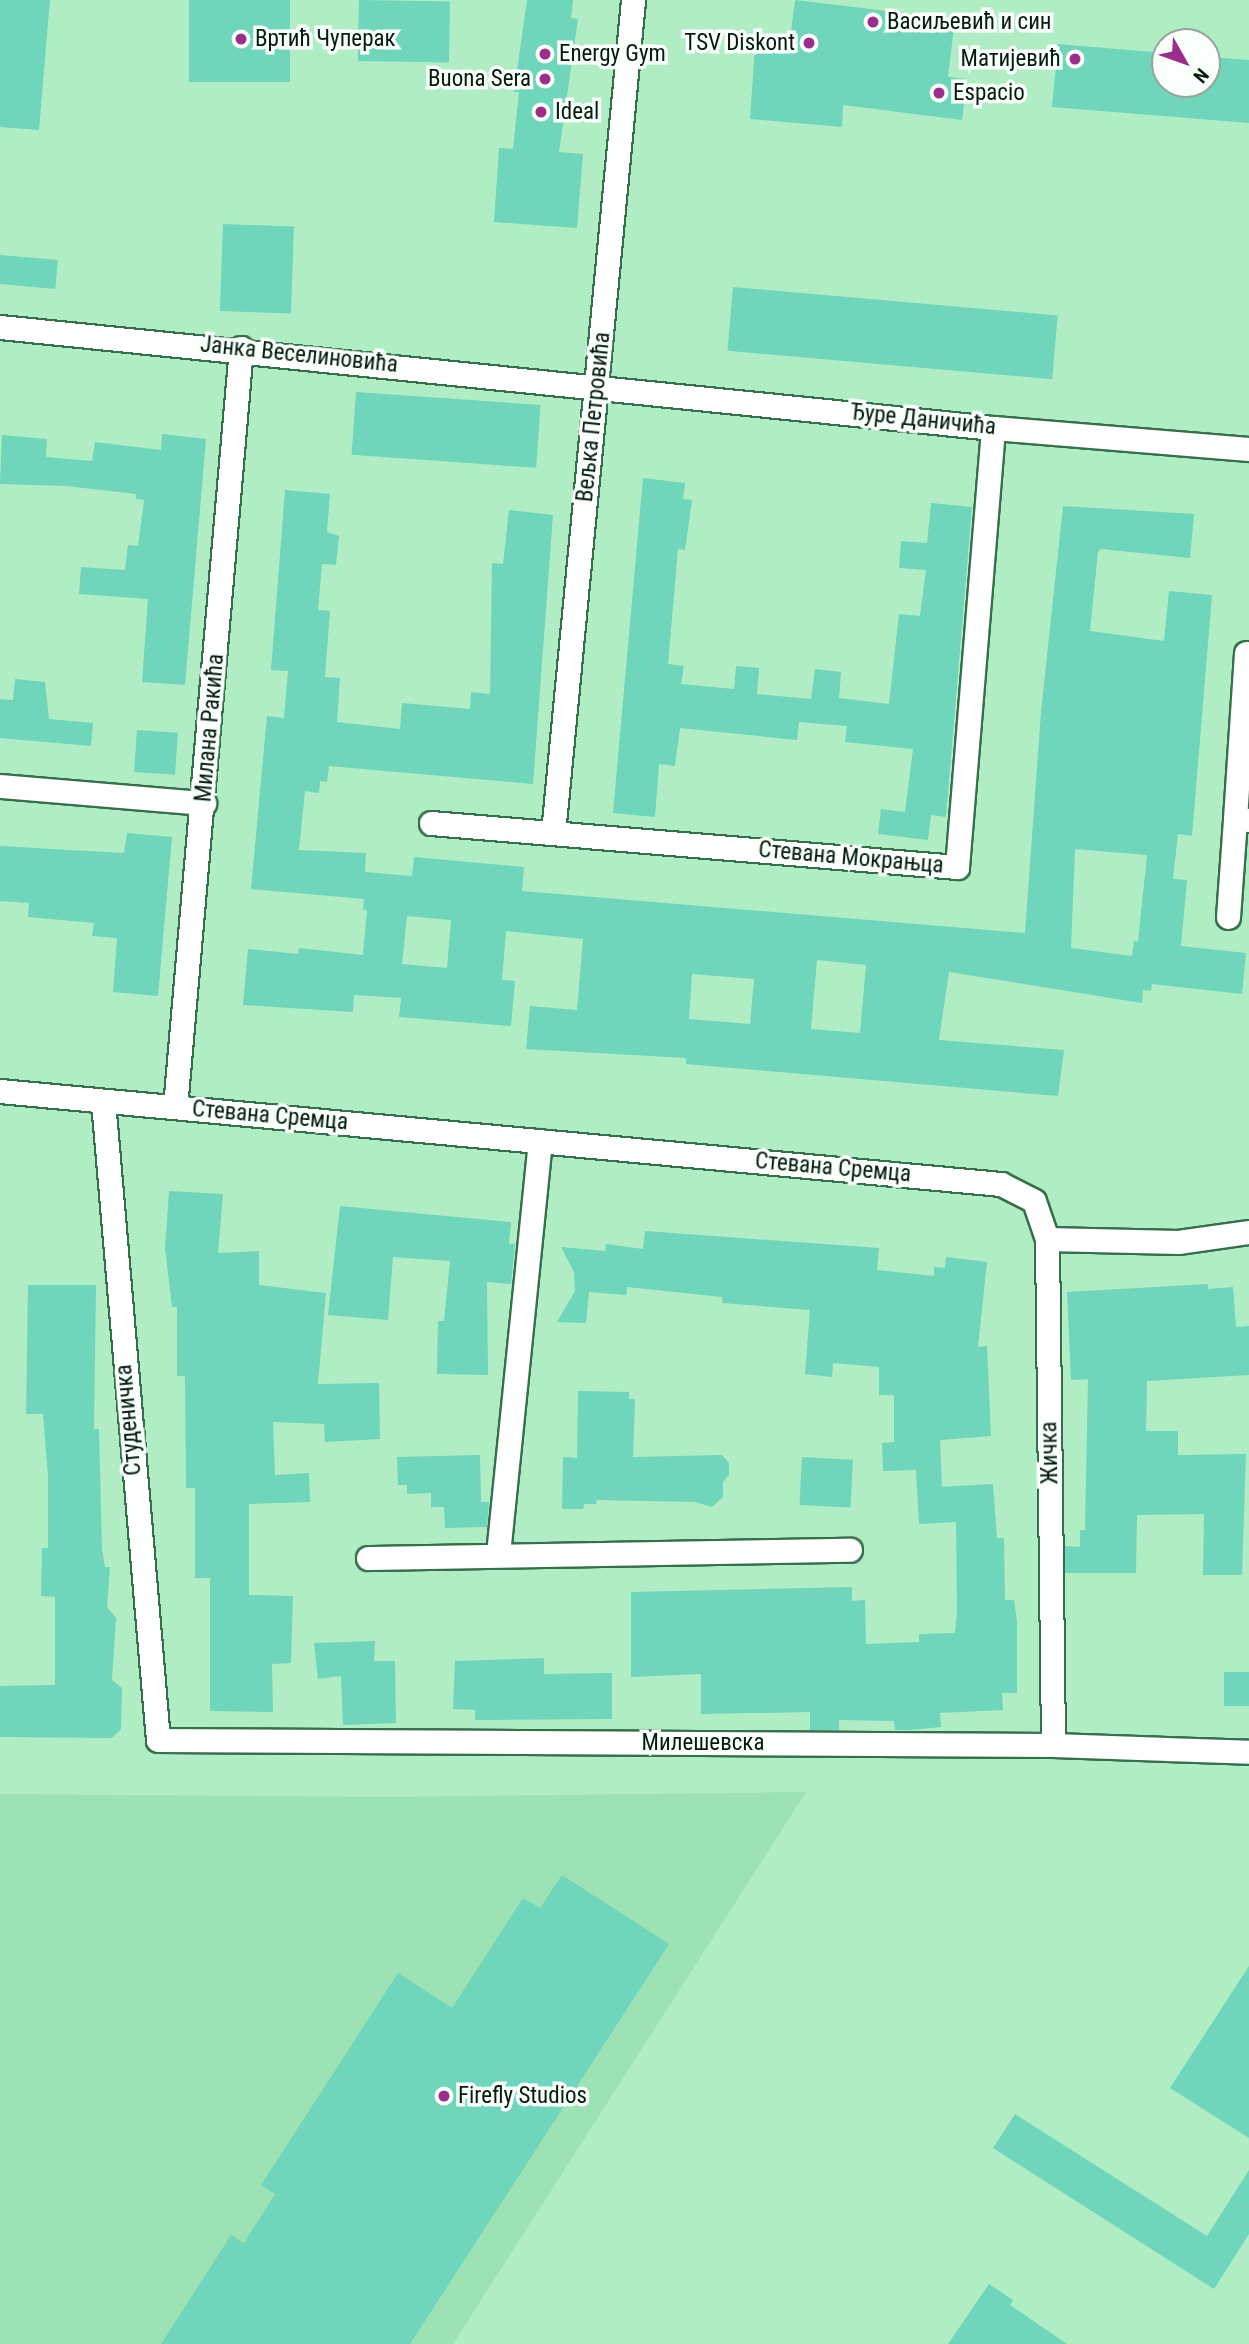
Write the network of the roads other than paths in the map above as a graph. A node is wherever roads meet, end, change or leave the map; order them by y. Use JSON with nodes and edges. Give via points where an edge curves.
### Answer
{"nodes":[{"id":1,"x":633,"y":0,"type":"edge"},
{"id":2,"x":0,"y":327,"type":"edge"},
{"id":3,"x":241,"y":348,"type":"junction"},
{"id":4,"x":597,"y":386,"type":"junction"},
{"id":5,"x":993,"y":428,"type":"junction"},
{"id":6,"x":1249,"y":449,"type":"edge"},
{"id":7,"x":1246,"y":653,"type":"dead end"},
{"id":8,"x":0,"y":786,"type":"edge"},
{"id":9,"x":204,"y":803,"type":"junction"},
{"id":10,"x":1242,"y":820,"type":"edge"},
{"id":11,"x":430,"y":823,"type":"dead end"},
{"id":12,"x":553,"y":834,"type":"junction"},
{"id":13,"x":1228,"y":917,"type":"dead end"},
{"id":14,"x":0,"y":1091,"type":"edge"},
{"id":15,"x":103,"y":1101,"type":"junction"},
{"id":16,"x":175,"y":1107,"type":"junction"},
{"id":17,"x":540,"y":1141,"type":"junction"},
{"id":18,"x":1001,"y":1184,"type":"joint"},
{"id":19,"x":1249,"y":1231,"type":"edge"},
{"id":20,"x":1047,"y":1239,"type":"junction"},
{"id":21,"x":850,"y":1550,"type":"dead end"},
{"id":22,"x":498,"y":1554,"type":"junction"},
{"id":23,"x":368,"y":1558,"type":"dead end"},
{"id":24,"x":158,"y":1740,"type":"joint"},
{"id":25,"x":1053,"y":1745,"type":"junction"},
{"id":26,"x":1249,"y":1752,"type":"edge"}],
"edges":[{"from":1,"to":4,"type":"street","name":"Вељка Петровића"},
{"from":2,"to":3,"type":"street","name":"Јанка Веселиновића"},
{"from":3,"to":4,"type":"street","name":"Јанка Веселиновића"},
{"from":3,"to":9,"type":"street","name":"Милана Ракића"},
{"from":4,"to":5,"type":"street","name":"Ђуре Даничића"},
{"from":4,"to":12,"type":"street","name":"Вељка Петровића"},
{"from":5,"to":6,"type":"street","name":"Ђуре Даничића"},
{"from":5,"to":12,"type":"street","name":"Стевана Мокрањца","via":[[957,867]]},
{"from":7,"to":10,"type":"street"},
{"from":8,"to":9,"type":"street"},
{"from":9,"to":16,"type":"street","name":"Милана Ракића"},
{"from":10,"to":13,"type":"street"},
{"from":11,"to":12,"type":"street","name":"Стевана Мокрањца"},
{"from":14,"to":15,"type":"street","name":"Стевана Сремца"},
{"from":15,"to":16,"type":"street","name":"Стевана Сремца"},
{"from":15,"to":24,"type":"street","name":"Студеничка"},
{"from":16,"to":17,"type":"street","name":"Стевана Сремца"},
{"from":17,"to":18,"type":"street","name":"Стевана Сремца"},
{"from":17,"to":22,"type":"street"},
{"from":18,"to":20,"type":"street","name":"Жичка","via":[[1034,1201]]},
{"from":19,"to":20,"type":"street","via":[[1178,1242]]},
{"from":20,"to":25,"type":"street","name":"Жичка"},
{"from":21,"to":22,"type":"street"},
{"from":22,"to":23,"type":"street"},
{"from":24,"to":25,"type":"street","name":"Милешевска"},
{"from":25,"to":26,"type":"street","name":"Милешевска"}]}
